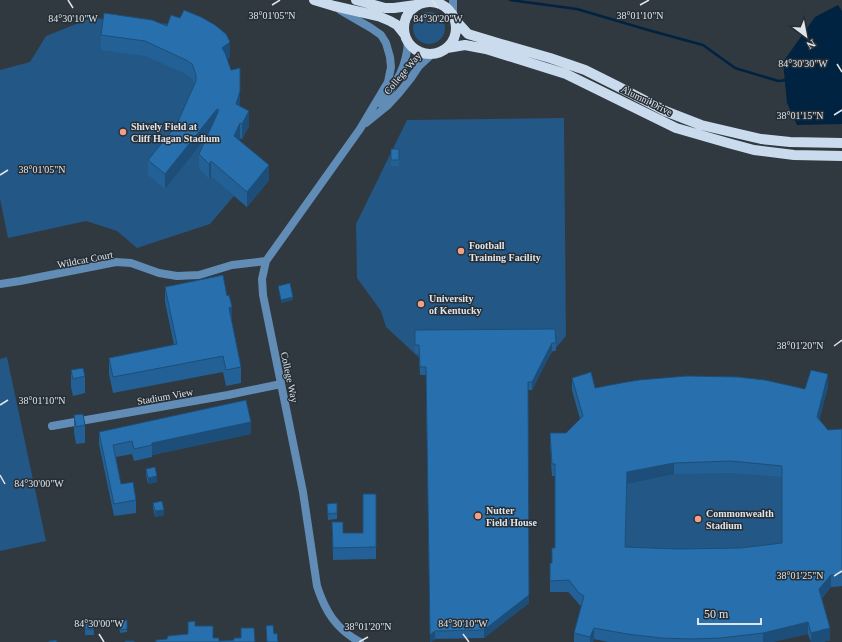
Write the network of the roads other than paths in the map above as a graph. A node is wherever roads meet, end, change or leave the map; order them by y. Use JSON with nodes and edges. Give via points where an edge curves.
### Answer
{"nodes":[{"id":1,"x":314,"y":0,"type":"edge"},
{"id":2,"x":356,"y":0,"type":"edge"},
{"id":3,"x":453,"y":0,"type":"edge"},
{"id":4,"x":423,"y":2,"type":"edge"},
{"id":5,"x":334,"y":6,"type":"junction"},
{"id":6,"x":454,"y":16,"type":"junction"},
{"id":7,"x":406,"y":39,"type":"junction"},
{"id":8,"x":447,"y":48,"type":"junction"},
{"id":9,"x":432,"y":54,"type":"junction"},
{"id":10,"x":662,"y":116,"type":"junction"},
{"id":11,"x":368,"y":122,"type":"junction"},
{"id":12,"x":360,"y":129,"type":"junction"},
{"id":13,"x":842,"y":143,"type":"edge"},
{"id":14,"x":842,"y":156,"type":"edge"},
{"id":15,"x":266,"y":261,"type":"junction"},
{"id":16,"x":0,"y":284,"type":"edge"},
{"id":17,"x":281,"y":384,"type":"junction"},
{"id":18,"x":52,"y":426,"type":"dead end"},
{"id":19,"x":360,"y":642,"type":"edge"}],
"edges":[{"from":1,"to":5,"type":"main road"},
{"from":2,"to":4,"type":"main road","via":[[385,8]]},
{"from":3,"to":6,"type":"street"},
{"from":4,"to":6,"type":"main road","via":[[438,2]]},
{"from":4,"to":7,"type":"main road","via":[[407,15],[404,28]]},
{"from":5,"to":7,"type":"main road","via":[[390,21],[397,25]]},
{"from":5,"to":12,"type":"street","name":"College Way","via":[[380,35],[386,43],[390,57],[388,82]]},
{"from":6,"to":8,"type":"main road","via":[[455,37]]},
{"from":6,"to":10,"type":"main road","name":"Alumni Drive","via":[[468,34],[585,70],[617,86]]},
{"from":7,"to":9,"type":"main road","via":[[419,51]]},
{"from":7,"to":11,"type":"street","name":"College Way","via":[[406,60],[403,69]]},
{"from":8,"to":9,"type":"main road"},
{"from":8,"to":10,"type":"main road","name":"Alumni Drive","via":[[465,45],[486,49],[566,74]]},
{"from":9,"to":11,"type":"street","name":"College Way","via":[[418,66],[387,106]]},
{"from":10,"to":13,"type":"main road","name":"Alumni Drive","via":[[761,139]]},
{"from":10,"to":14,"type":"main road","name":"Alumni Drive","via":[[676,128],[754,150],[794,155]]},
{"from":11,"to":12,"type":"street","name":"College Way"},
{"from":12,"to":15,"type":"street","name":"College Way"},
{"from":15,"to":16,"type":"street","name":"Wildcat Court","via":[[232,265],[199,275],[177,276],[158,273],[131,263],[116,262]]},
{"from":15,"to":17,"type":"street","name":"College Way","via":[[262,279],[263,295]]},
{"from":17,"to":18,"type":"street","name":"Stadium View"},
{"from":17,"to":19,"type":"street","name":"College Way","via":[[303,492],[317,586],[335,622],[345,633]]}]}
